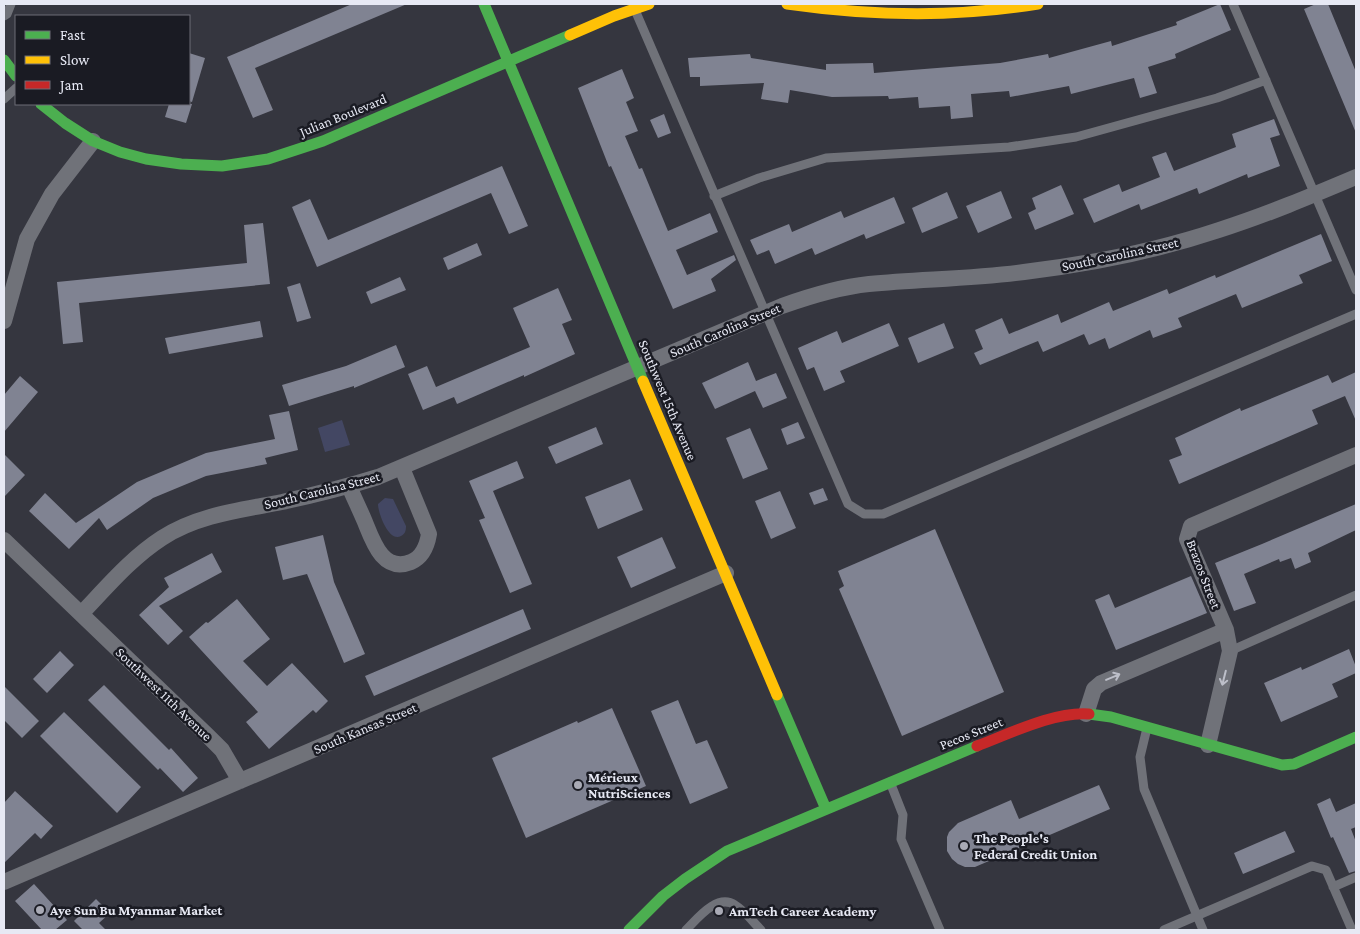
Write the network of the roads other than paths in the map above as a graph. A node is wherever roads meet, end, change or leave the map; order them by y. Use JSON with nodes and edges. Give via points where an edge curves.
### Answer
{"nodes":[{"id":1,"x":11,"y":4,"type":"edge"},
{"id":2,"x":484,"y":4,"type":"edge"},
{"id":3,"x":649,"y":4,"type":"edge"},
{"id":4,"x":787,"y":4,"type":"edge"},
{"id":5,"x":1038,"y":4,"type":"edge"},
{"id":6,"x":1233,"y":4,"type":"edge"},
{"id":7,"x":633,"y":6,"type":"edge"},
{"id":8,"x":4,"y":16,"type":"edge"},
{"id":9,"x":4,"y":60,"type":"edge"},
{"id":10,"x":508,"y":62,"type":"junction"},
{"id":11,"x":4,"y":74,"type":"edge"},
{"id":12,"x":15,"y":75,"type":"edge"},
{"id":13,"x":1266,"y":80,"type":"junction"},
{"id":14,"x":15,"y":83,"type":"edge"},
{"id":15,"x":15,"y":89,"type":"edge"},
{"id":16,"x":4,"y":99,"type":"edge"},
{"id":17,"x":43,"y":105,"type":"edge"},
{"id":18,"x":93,"y":141,"type":"junction"},
{"id":19,"x":1356,"y":177,"type":"edge"},
{"id":20,"x":1315,"y":195,"type":"junction"},
{"id":21,"x":714,"y":196,"type":"junction"},
{"id":22,"x":1356,"y":290,"type":"edge"},
{"id":23,"x":764,"y":313,"type":"junction"},
{"id":24,"x":1356,"y":314,"type":"edge"},
{"id":25,"x":4,"y":322,"type":"edge"},
{"id":26,"x":638,"y":366,"type":"junction"},
{"id":27,"x":1356,"y":455,"type":"edge"},
{"id":28,"x":402,"y":468,"type":"junction"},
{"id":29,"x":349,"y":486,"type":"junction"},
{"id":30,"x":4,"y":540,"type":"edge"},
{"id":31,"x":726,"y":573,"type":"junction"},
{"id":32,"x":1356,"y":596,"type":"edge"},
{"id":33,"x":81,"y":614,"type":"junction"},
{"id":34,"x":1226,"y":630,"type":"junction"},
{"id":35,"x":1230,"y":651,"type":"junction"},
{"id":36,"x":1086,"y":714,"type":"junction"},
{"id":37,"x":1147,"y":726,"type":"junction"},
{"id":38,"x":1356,"y":737,"type":"edge"},
{"id":39,"x":1208,"y":745,"type":"junction"},
{"id":40,"x":240,"y":781,"type":"junction"},
{"id":41,"x":890,"y":782,"type":"junction"},
{"id":42,"x":826,"y":809,"type":"junction"},
{"id":43,"x":1356,"y":877,"type":"edge"},
{"id":44,"x":4,"y":882,"type":"edge"},
{"id":45,"x":1333,"y":887,"type":"junction"},
{"id":46,"x":1197,"y":916,"type":"junction"},
{"id":47,"x":629,"y":930,"type":"edge"},
{"id":48,"x":686,"y":930,"type":"edge"},
{"id":49,"x":761,"y":930,"type":"edge"},
{"id":50,"x":940,"y":930,"type":"edge"},
{"id":51,"x":1164,"y":930,"type":"edge"},
{"id":52,"x":1202,"y":930,"type":"edge"},
{"id":53,"x":1352,"y":930,"type":"edge"}],
"edges":[{"from":1,"to":8,"type":"lane"},
{"from":2,"to":10,"type":"main road","name":"Southwest 15th Avenue"},
{"from":3,"to":7,"type":"main road","name":"Julian Boulevard"},
{"from":4,"to":5,"type":"main road","via":[[904,14],[960,13]]},
{"from":6,"to":13,"type":"lane"},
{"from":7,"to":10,"type":"main road","name":"Julian Boulevard"},
{"from":7,"to":21,"type":"lane"},
{"from":9,"to":12,"type":"main road"},
{"from":10,"to":18,"type":"main road","name":"Julian Boulevard","via":[[323,141],[268,159],[222,166],[181,164],[146,159]]},
{"from":10,"to":26,"type":"main road","name":"Southwest 15th Avenue"},
{"from":11,"to":14,"type":"main road"},
{"from":13,"to":20,"type":"lane"},
{"from":13,"to":21,"type":"lane","via":[[1217,98],[1076,137],[1009,147],[826,158],[759,178]]},
{"from":15,"to":16,"type":"lane"},
{"from":17,"to":18,"type":"main road","name":"Julian Boulevard"},
{"from":18,"to":25,"type":"street","via":[[52,194],[27,239]]},
{"from":19,"to":20,"type":"street","name":"South Carolina Street"},
{"from":20,"to":22,"type":"lane"},
{"from":20,"to":23,"type":"street","name":"South Carolina Street","via":[[1218,231],[1152,249],[1023,272],[868,284],[822,292]]},
{"from":21,"to":23,"type":"lane"},
{"from":23,"to":24,"type":"lane","via":[[848,504],[864,514],[883,514]]},
{"from":23,"to":26,"type":"street","name":"South Carolina Street"},
{"from":26,"to":28,"type":"street","name":"South Carolina Street"},
{"from":26,"to":31,"type":"main road","name":"Southwest 15th Avenue"},
{"from":27,"to":34,"type":"street","name":"Brazos Street","via":[[1191,526],[1187,539]]},
{"from":28,"to":29,"type":"street","name":"South Carolina Street"},
{"from":28,"to":29,"type":"street","via":[[429,534],[427,546],[412,562],[394,564],[380,555]]},
{"from":29,"to":33,"type":"street","name":"South Carolina Street","via":[[216,514],[189,524],[162,538],[136,558]]},
{"from":30,"to":33,"type":"street","name":"Southwest 11th Avenue"},
{"from":31,"to":40,"type":"street","name":"South Kansas Street"},
{"from":31,"to":42,"type":"main road","name":"Southwest 15th Avenue"},
{"from":32,"to":35,"type":"lane"},
{"from":33,"to":40,"type":"street","name":"Southwest 11th Avenue","via":[[222,750]]},
{"from":34,"to":35,"type":"street","name":"Brazos Street"},
{"from":36,"to":34,"type":"street","one_way":true,"via":[[1094,689],[1101,682]]},
{"from":35,"to":39,"type":"street","one_way":true},
{"from":36,"to":37,"type":"main road","name":"Pecos Street"},
{"from":36,"to":41,"type":"main road","name":"Pecos Street","via":[[1025,727]]},
{"from":37,"to":39,"type":"main road","name":"Pecos Street"},
{"from":37,"to":46,"type":"lane","via":[[1140,757],[1144,789]]},
{"from":38,"to":39,"type":"main road","name":"Pecos Street","via":[[1294,764],[1282,765]]},
{"from":40,"to":44,"type":"street","name":"South Kansas Street"},
{"from":41,"to":42,"type":"main road","name":"Pecos Street"},
{"from":41,"to":50,"type":"lane","via":[[903,815],[901,839]]},
{"from":42,"to":47,"type":"main road","name":"Pecos Street","via":[[727,851],[670,890]]},
{"from":43,"to":45,"type":"lane"},
{"from":45,"to":46,"type":"lane","via":[[1326,870],[1312,866]]},
{"from":45,"to":53,"type":"lane"},
{"from":46,"to":51,"type":"lane"},
{"from":46,"to":52,"type":"lane"},
{"from":48,"to":49,"type":"lane","via":[[709,908],[721,903],[734,904]]}]}
